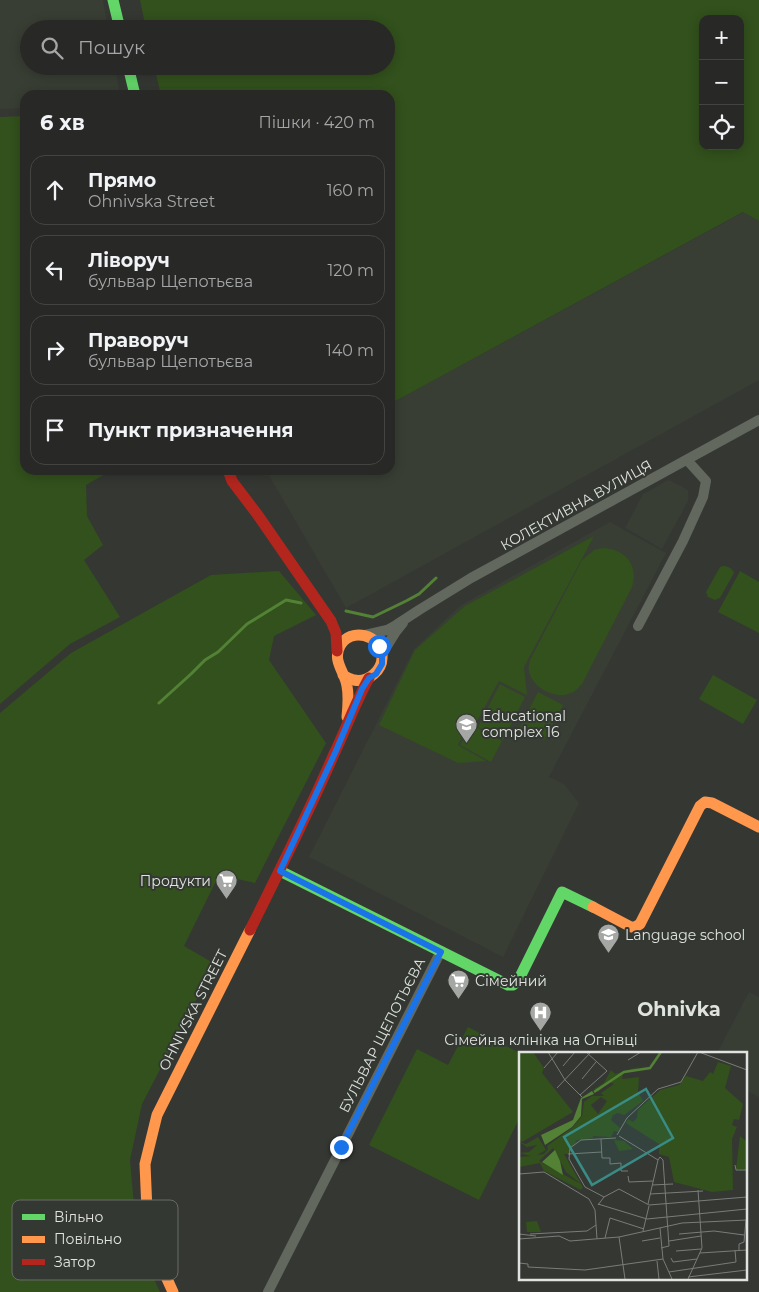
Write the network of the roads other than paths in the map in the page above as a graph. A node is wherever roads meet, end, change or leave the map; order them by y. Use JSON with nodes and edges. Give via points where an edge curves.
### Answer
{"nodes":[{"id":1,"x":113,"y":0,"type":"edge"},
{"id":2,"x":118,"y":20,"type":"edge"},
{"id":3,"x":130,"y":75,"type":"edge"},
{"id":4,"x":133,"y":90,"type":"edge"},
{"id":5,"x":759,"y":420,"type":"edge"},
{"id":6,"x":686,"y":460,"type":"junction"},
{"id":7,"x":230,"y":475,"type":"edge"},
{"id":8,"x":408,"y":617,"type":"junction"},
{"id":9,"x":331,"y":621,"type":"junction"},
{"id":10,"x":638,"y":626,"type":"dead end"},
{"id":11,"x":361,"y":634,"type":"junction"},
{"id":12,"x":337,"y":651,"type":"junction"},
{"id":13,"x":382,"y":654,"type":"junction"},
{"id":14,"x":344,"y":674,"type":"junction"},
{"id":15,"x":369,"y":678,"type":"junction"},
{"id":16,"x":335,"y":753,"type":"junction"},
{"id":17,"x":759,"y":827,"type":"edge"},
{"id":18,"x":280,"y":871,"type":"junction"},
{"id":19,"x":441,"y":952,"type":"junction"},
{"id":20,"x":147,"y":1200,"type":"edge"},
{"id":21,"x":168,"y":1280,"type":"edge"},
{"id":22,"x":173,"y":1292,"type":"edge"},
{"id":23,"x":268,"y":1292,"type":"edge"}],
"edges":[{"from":1,"to":2,"type":"street"},
{"from":3,"to":4,"type":"street"},
{"from":5,"to":6,"type":"street","name":"КОЛЕКТИВНА ВУЛИЦЯ"},
{"from":6,"to":8,"type":"street","name":"КОЛЕКТИВНА ВУЛИЦЯ","via":[[471,578]]},
{"from":6,"to":10,"type":"street","via":[[706,481],[703,497]]},
{"from":7,"to":9,"type":"street"},
{"from":8,"to":11,"type":"street","name":"КОЛЕКТИВНА ВУЛИЦЯ","via":[[387,630]]},
{"from":8,"to":13,"type":"street","name":"КОЛЕКТИВНА ВУЛИЦЯ"},
{"from":9,"to":11,"type":"street"},
{"from":9,"to":12,"type":"street","name":"OHNIVSKA STREET","via":[[336,633]]},
{"from":11,"to":12,"type":"street","via":[[344,639]]},
{"from":11,"to":13,"type":"street","via":[[374,639]]},
{"from":12,"to":14,"type":"street","name":"OHNIVSKA STREET","via":[[338,667]]},
{"from":13,"to":15,"type":"street","name":"OHNIVSKA STREET","via":[[382,664]]},
{"from":14,"to":15,"type":"street","via":[[359,681]]},
{"from":14,"to":16,"type":"street","name":"OHNIVSKA STREET","via":[[347,715]]},
{"from":15,"to":16,"type":"street","name":"OHNIVSKA STREET"},
{"from":16,"to":18,"type":"street","name":"OHNIVSKA STREET"},
{"from":17,"to":19,"type":"street","name":"БУЛЬВАР ЩЕПОТЬЄВА","via":[[712,803],[705,802],[700,806],[636,927],[630,927],[562,892],[513,985]]},
{"from":18,"to":19,"type":"street","name":"БУЛЬВАР ЩЕПОТЬЄВА"},
{"from":18,"to":20,"type":"street","name":"OHNIVSKA STREET","via":[[157,1115],[145,1164]]},
{"from":19,"to":23,"type":"street","name":"БУЛЬВАР ЩЕПОТЬЄВА"},
{"from":21,"to":22,"type":"street","name":"OHNIVSKA STREET"}]}
